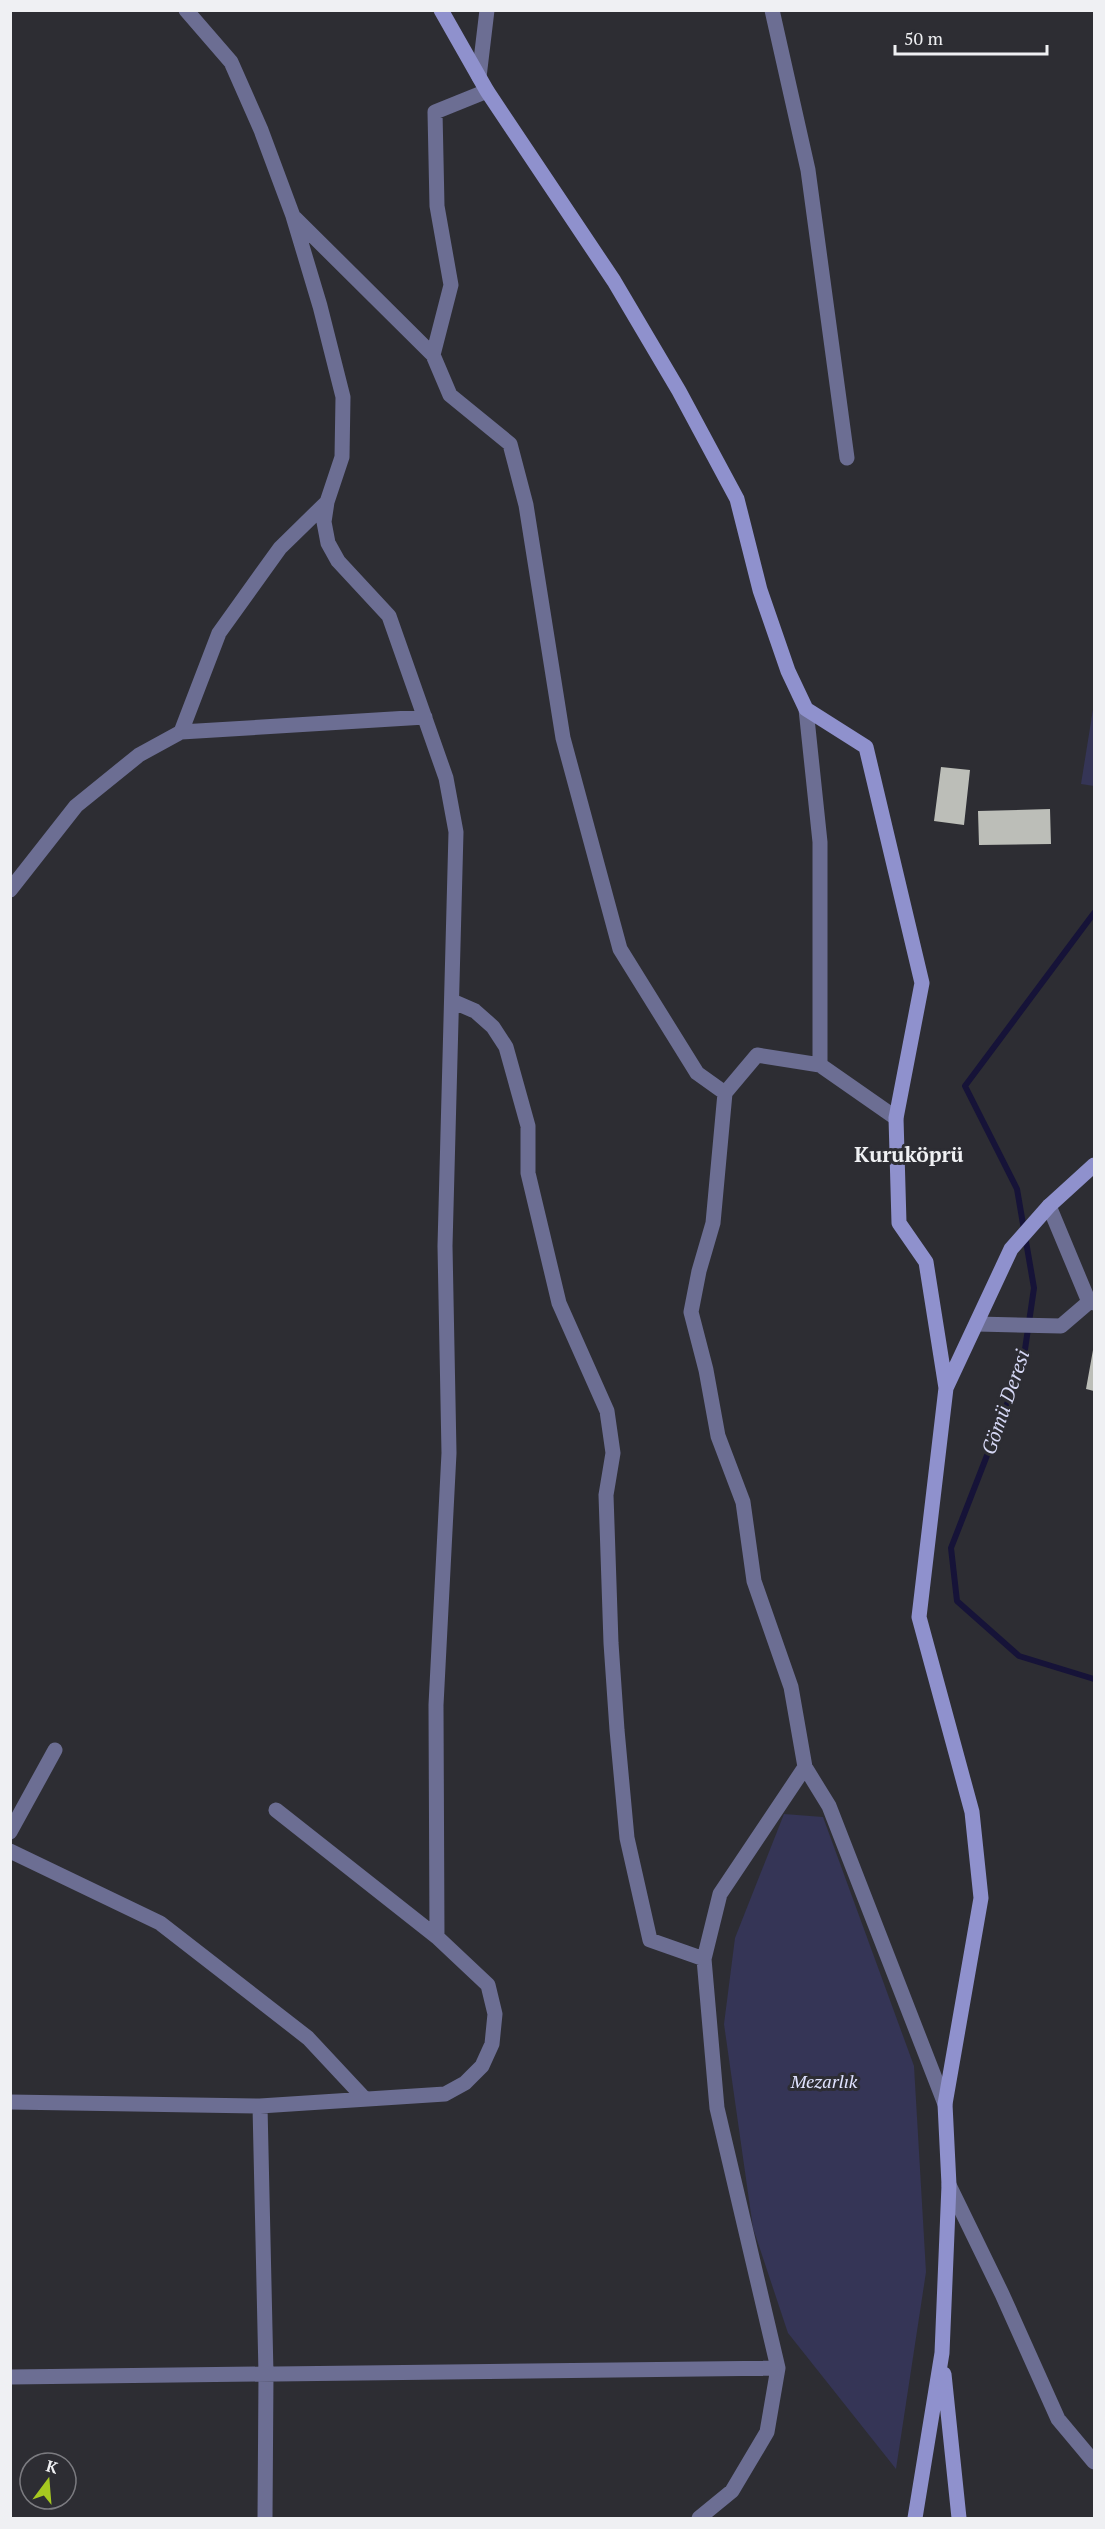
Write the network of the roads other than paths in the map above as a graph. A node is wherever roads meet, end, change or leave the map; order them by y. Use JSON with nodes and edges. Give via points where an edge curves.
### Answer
{"nodes":[{"id":1,"x":186,"y":10,"type":"edge"},
{"id":2,"x":441,"y":10,"type":"edge"},
{"id":3,"x":487,"y":10,"type":"edge"},
{"id":4,"x":772,"y":10,"type":"edge"},
{"id":5,"x":483,"y":84,"type":"junction"},
{"id":6,"x":292,"y":216,"type":"junction"},
{"id":7,"x":433,"y":355,"type":"junction"},
{"id":8,"x":847,"y":458,"type":"dead end"},
{"id":9,"x":327,"y":502,"type":"junction"},
{"id":10,"x":806,"y":709,"type":"junction"},
{"id":11,"x":425,"y":717,"type":"junction"},
{"id":12,"x":181,"y":732,"type":"junction"},
{"id":13,"x":10,"y":890,"type":"edge"},
{"id":14,"x":452,"y":1001,"type":"junction"},
{"id":15,"x":820,"y":1065,"type":"junction"},
{"id":16,"x":725,"y":1093,"type":"junction"},
{"id":17,"x":896,"y":1118,"type":"junction"},
{"id":18,"x":1095,"y":1165,"type":"edge"},
{"id":19,"x":1049,"y":1206,"type":"junction"},
{"id":20,"x":1092,"y":1303,"type":"edge"},
{"id":21,"x":977,"y":1324,"type":"junction"},
{"id":22,"x":946,"y":1388,"type":"junction"},
{"id":23,"x":55,"y":1750,"type":"dead end"},
{"id":24,"x":805,"y":1767,"type":"junction"},
{"id":25,"x":276,"y":1810,"type":"dead end"},
{"id":26,"x":10,"y":1832,"type":"edge"},
{"id":27,"x":10,"y":1851,"type":"edge"},
{"id":28,"x":437,"y":1937,"type":"junction"},
{"id":29,"x":704,"y":1959,"type":"junction"},
{"id":30,"x":365,"y":2099,"type":"junction"},
{"id":31,"x":10,"y":2102,"type":"edge"},
{"id":32,"x":945,"y":2104,"type":"junction"},
{"id":33,"x":260,"y":2106,"type":"junction"},
{"id":34,"x":949,"y":2185,"type":"junction"},
{"id":35,"x":942,"y":2354,"type":"junction"},
{"id":36,"x":777,"y":2368,"type":"junction"},
{"id":37,"x":266,"y":2374,"type":"junction"},
{"id":38,"x":10,"y":2377,"type":"edge"},
{"id":39,"x":1095,"y":2462,"type":"edge"},
{"id":40,"x":265,"y":2518,"type":"edge"},
{"id":41,"x":699,"y":2518,"type":"edge"},
{"id":42,"x":915,"y":2518,"type":"edge"},
{"id":43,"x":959,"y":2518,"type":"edge"}],
"edges":[{"from":1,"to":6,"type":"street","via":[[231,62]]},
{"from":2,"to":5,"type":"street"},
{"from":3,"to":5,"type":"street"},
{"from":4,"to":8,"type":"street","via":[[808,170]]},
{"from":5,"to":7,"type":"street","via":[[435,112],[437,206],[452,285]]},
{"from":5,"to":10,"type":"street","via":[[614,281],[737,499],[760,590],[788,671]]},
{"from":6,"to":7,"type":"street"},
{"from":6,"to":9,"type":"street","via":[[343,397],[342,458]]},
{"from":7,"to":16,"type":"street","via":[[450,395],[510,444],[526,506],[562,738],[620,949],[697,1073]]},
{"from":9,"to":11,"type":"street","via":[[324,522],[328,543],[338,561],[389,616]]},
{"from":9,"to":12,"type":"street","via":[[280,548],[219,633]]},
{"from":10,"to":15,"type":"street","via":[[820,842]]},
{"from":10,"to":17,"type":"street","via":[[866,747],[908,919],[922,983]]},
{"from":11,"to":12,"type":"street"},
{"from":11,"to":14,"type":"street","via":[[447,778],[456,832]]},
{"from":12,"to":13,"type":"street","via":[[139,755],[76,806]]},
{"from":14,"to":28,"type":"street","via":[[445,1246],[449,1453],[436,1705]]},
{"from":14,"to":29,"type":"street","via":[[475,1011],[493,1027],[506,1047],[528,1126],[528,1173],[559,1303],[607,1411],[613,1453],[606,1495],[617,1730],[627,1838],[650,1940]]},
{"from":15,"to":16,"type":"street","via":[[757,1055]]},
{"from":15,"to":17,"type":"street"},
{"from":16,"to":24,"type":"street","via":[[713,1223],[691,1312],[718,1436],[743,1502],[754,1581],[791,1687]]},
{"from":17,"to":22,"type":"street","via":[[899,1223],[926,1262]]},
{"from":18,"to":19,"type":"street"},
{"from":19,"to":20,"type":"street"},
{"from":19,"to":21,"type":"street","via":[[1011,1249]]},
{"from":20,"to":21,"type":"street","via":[[1061,1326]]},
{"from":21,"to":22,"type":"street"},
{"from":22,"to":32,"type":"street","via":[[919,1617],[972,1812],[981,1898]]},
{"from":23,"to":26,"type":"street"},
{"from":24,"to":29,"type":"street","via":[[720,1894]]},
{"from":24,"to":32,"type":"street","via":[[829,1806]]},
{"from":25,"to":28,"type":"street"},
{"from":27,"to":30,"type":"street","via":[[160,1923],[308,2038]]},
{"from":28,"to":30,"type":"street","via":[[488,1985],[495,2014],[492,2044],[482,2066],[465,2083],[445,2094]]},
{"from":29,"to":36,"type":"street","via":[[717,2108]]},
{"from":30,"to":33,"type":"street"},
{"from":31,"to":33,"type":"street"},
{"from":32,"to":34,"type":"street"},
{"from":33,"to":37,"type":"street"},
{"from":34,"to":35,"type":"street"},
{"from":34,"to":39,"type":"street","via":[[1058,2419]]},
{"from":35,"to":42,"type":"street"},
{"from":35,"to":43,"type":"street"},
{"from":36,"to":37,"type":"street"},
{"from":36,"to":41,"type":"street","via":[[767,2432],[732,2491]]},
{"from":37,"to":38,"type":"street"},
{"from":37,"to":40,"type":"street"}]}
